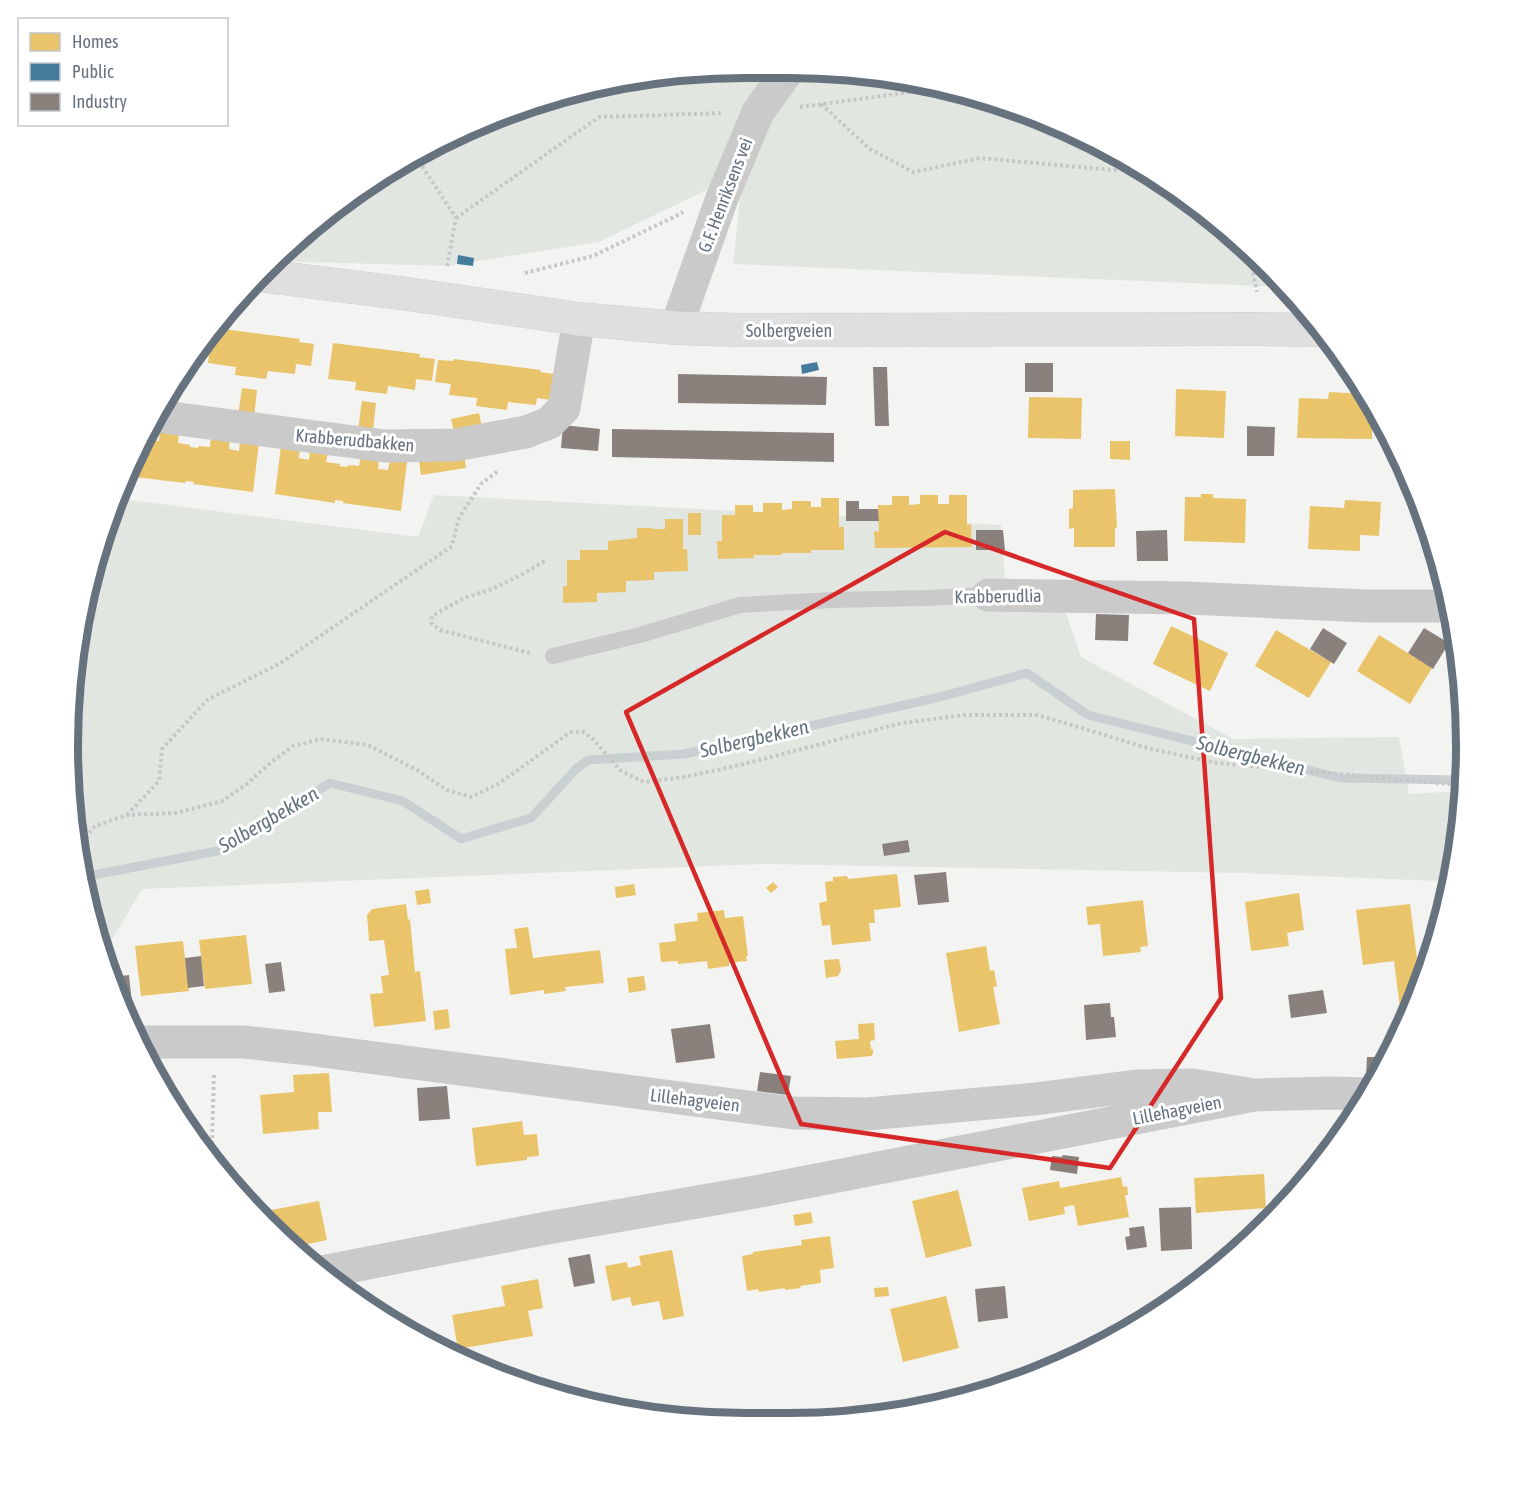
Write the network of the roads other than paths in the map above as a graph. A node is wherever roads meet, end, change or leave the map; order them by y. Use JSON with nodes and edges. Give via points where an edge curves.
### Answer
{"nodes":[{"id":1,"x":783,"y":78,"type":"edge"},
{"id":2,"x":271,"y":277,"type":"edge"},
{"id":3,"x":579,"y":319,"type":"junction"},
{"id":4,"x":676,"y":328,"type":"junction"},
{"id":5,"x":1310,"y":330,"type":"edge"},
{"id":6,"x":164,"y":417,"type":"edge"},
{"id":7,"x":988,"y":595,"type":"joint"},
{"id":8,"x":1441,"y":606,"type":"edge"},
{"id":9,"x":553,"y":656,"type":"road end"},
{"id":10,"x":148,"y":1042,"type":"edge"},
{"id":11,"x":1358,"y":1094,"type":"edge"},
{"id":12,"x":1254,"y":1095,"type":"junction"},
{"id":13,"x":333,"y":1270,"type":"edge"}],
"edges":[{"from":1,"to":4,"type":"street","name":"G.F. Henriksens vei","via":[[758,112],[722,198]]},
{"from":2,"to":3,"type":"street","name":"Solbergveien"},
{"from":3,"to":4,"type":"street","name":"Solbergveien"},
{"from":3,"to":6,"type":"street","name":"Krabberudbakken","via":[[564,408],[549,423],[525,432],[455,445],[385,446]]},
{"from":4,"to":5,"type":"street","name":"Solbergveien"},
{"from":7,"to":8,"type":"street","name":"Krabberudlia"},
{"from":7,"to":9,"type":"lane","name":"Krabberudlia","via":[[740,605]]},
{"from":10,"to":12,"type":"street","name":"Lillehagveien","via":[[243,1042],[299,1048],[794,1113],[867,1114],[1136,1086],[1193,1085]]},
{"from":11,"to":12,"type":"street","name":"Lillehagveien"},
{"from":12,"to":13,"type":"street","name":"Lillehagveien"}]}
